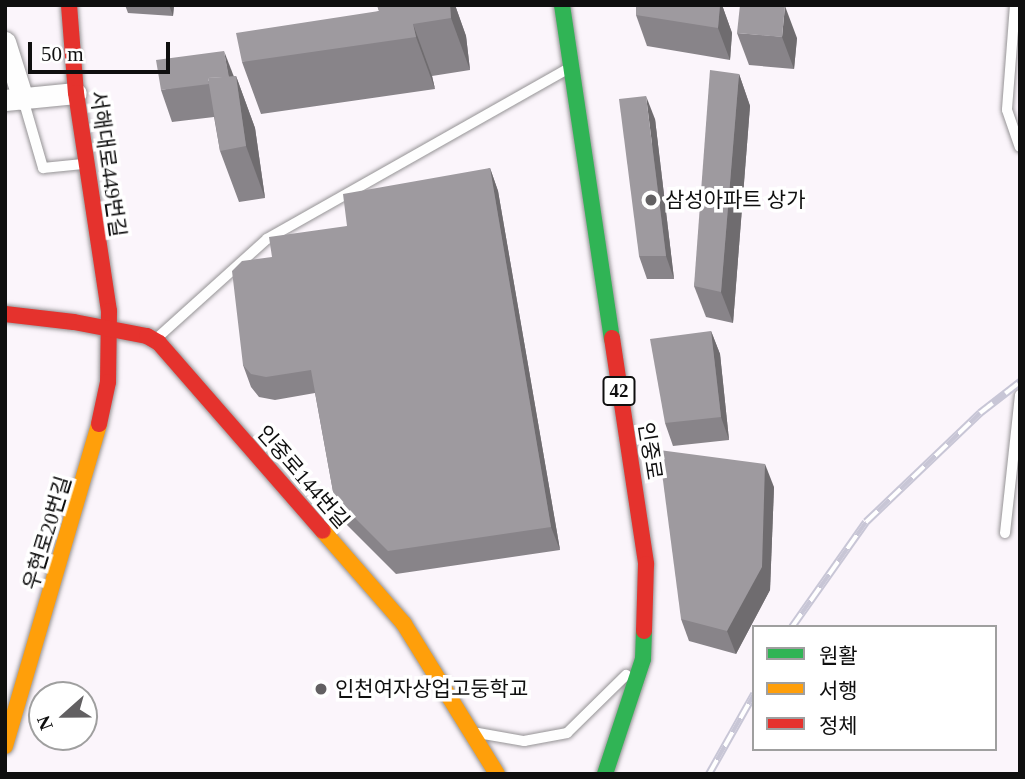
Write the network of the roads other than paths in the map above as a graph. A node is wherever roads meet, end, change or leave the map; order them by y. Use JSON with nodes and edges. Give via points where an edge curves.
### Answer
{"nodes":[{"id":1,"x":69,"y":5,"type":"edge"},
{"id":2,"x":562,"y":5,"type":"edge"},
{"id":3,"x":1015,"y":5,"type":"edge"},
{"id":4,"x":5,"y":42,"type":"edge"},
{"id":5,"x":569,"y":68,"type":"junction"},
{"id":6,"x":76,"y":93,"type":"junction"},
{"id":7,"x":14,"y":100,"type":"edge"},
{"id":8,"x":1020,"y":147,"type":"edge"},
{"id":9,"x":86,"y":164,"type":"junction"},
{"id":10,"x":5,"y":314,"type":"edge"},
{"id":11,"x":111,"y":329,"type":"junction"},
{"id":12,"x":155,"y":340,"type":"junction"},
{"id":13,"x":1020,"y":395,"type":"edge"},
{"id":14,"x":1004,"y":533,"type":"dead end"},
{"id":15,"x":643,"y":659,"type":"junction"},
{"id":16,"x":471,"y":732,"type":"junction"},
{"id":17,"x":5,"y":746,"type":"edge"},
{"id":18,"x":497,"y":774,"type":"edge"},
{"id":19,"x":605,"y":774,"type":"edge"}],
"edges":[{"from":1,"to":6,"type":"street","name":"서해대로449번길"},
{"from":2,"to":5,"type":"street","name":"인중로","number":"42"},
{"from":3,"to":8,"type":"lane","via":[[1007,110]]},
{"from":4,"to":7,"type":"street"},
{"from":5,"to":12,"type":"lane","via":[[267,239]]},
{"from":5,"to":15,"type":"street","name":"인중로","number":"42","via":[[646,564]]},
{"from":6,"to":7,"type":"street"},
{"from":6,"to":9,"type":"street","name":"서해대로449번길"},
{"from":7,"to":9,"type":"lane","via":[[43,168]]},
{"from":9,"to":11,"type":"street","name":"서해대로449번길"},
{"from":10,"to":11,"type":"street"},
{"from":11,"to":12,"type":"street"},
{"from":11,"to":17,"type":"street","name":"우현로20번길","via":[[108,382],[93,455]]},
{"from":12,"to":16,"type":"street","name":"인중로144번길","via":[[404,624]]},
{"from":13,"to":14,"type":"lane"},
{"from":15,"to":16,"type":"lane","via":[[566,733],[524,741]]},
{"from":15,"to":19,"type":"street","name":"인중로","number":"42"},
{"from":16,"to":18,"type":"street","name":"인중로144번길"}]}
